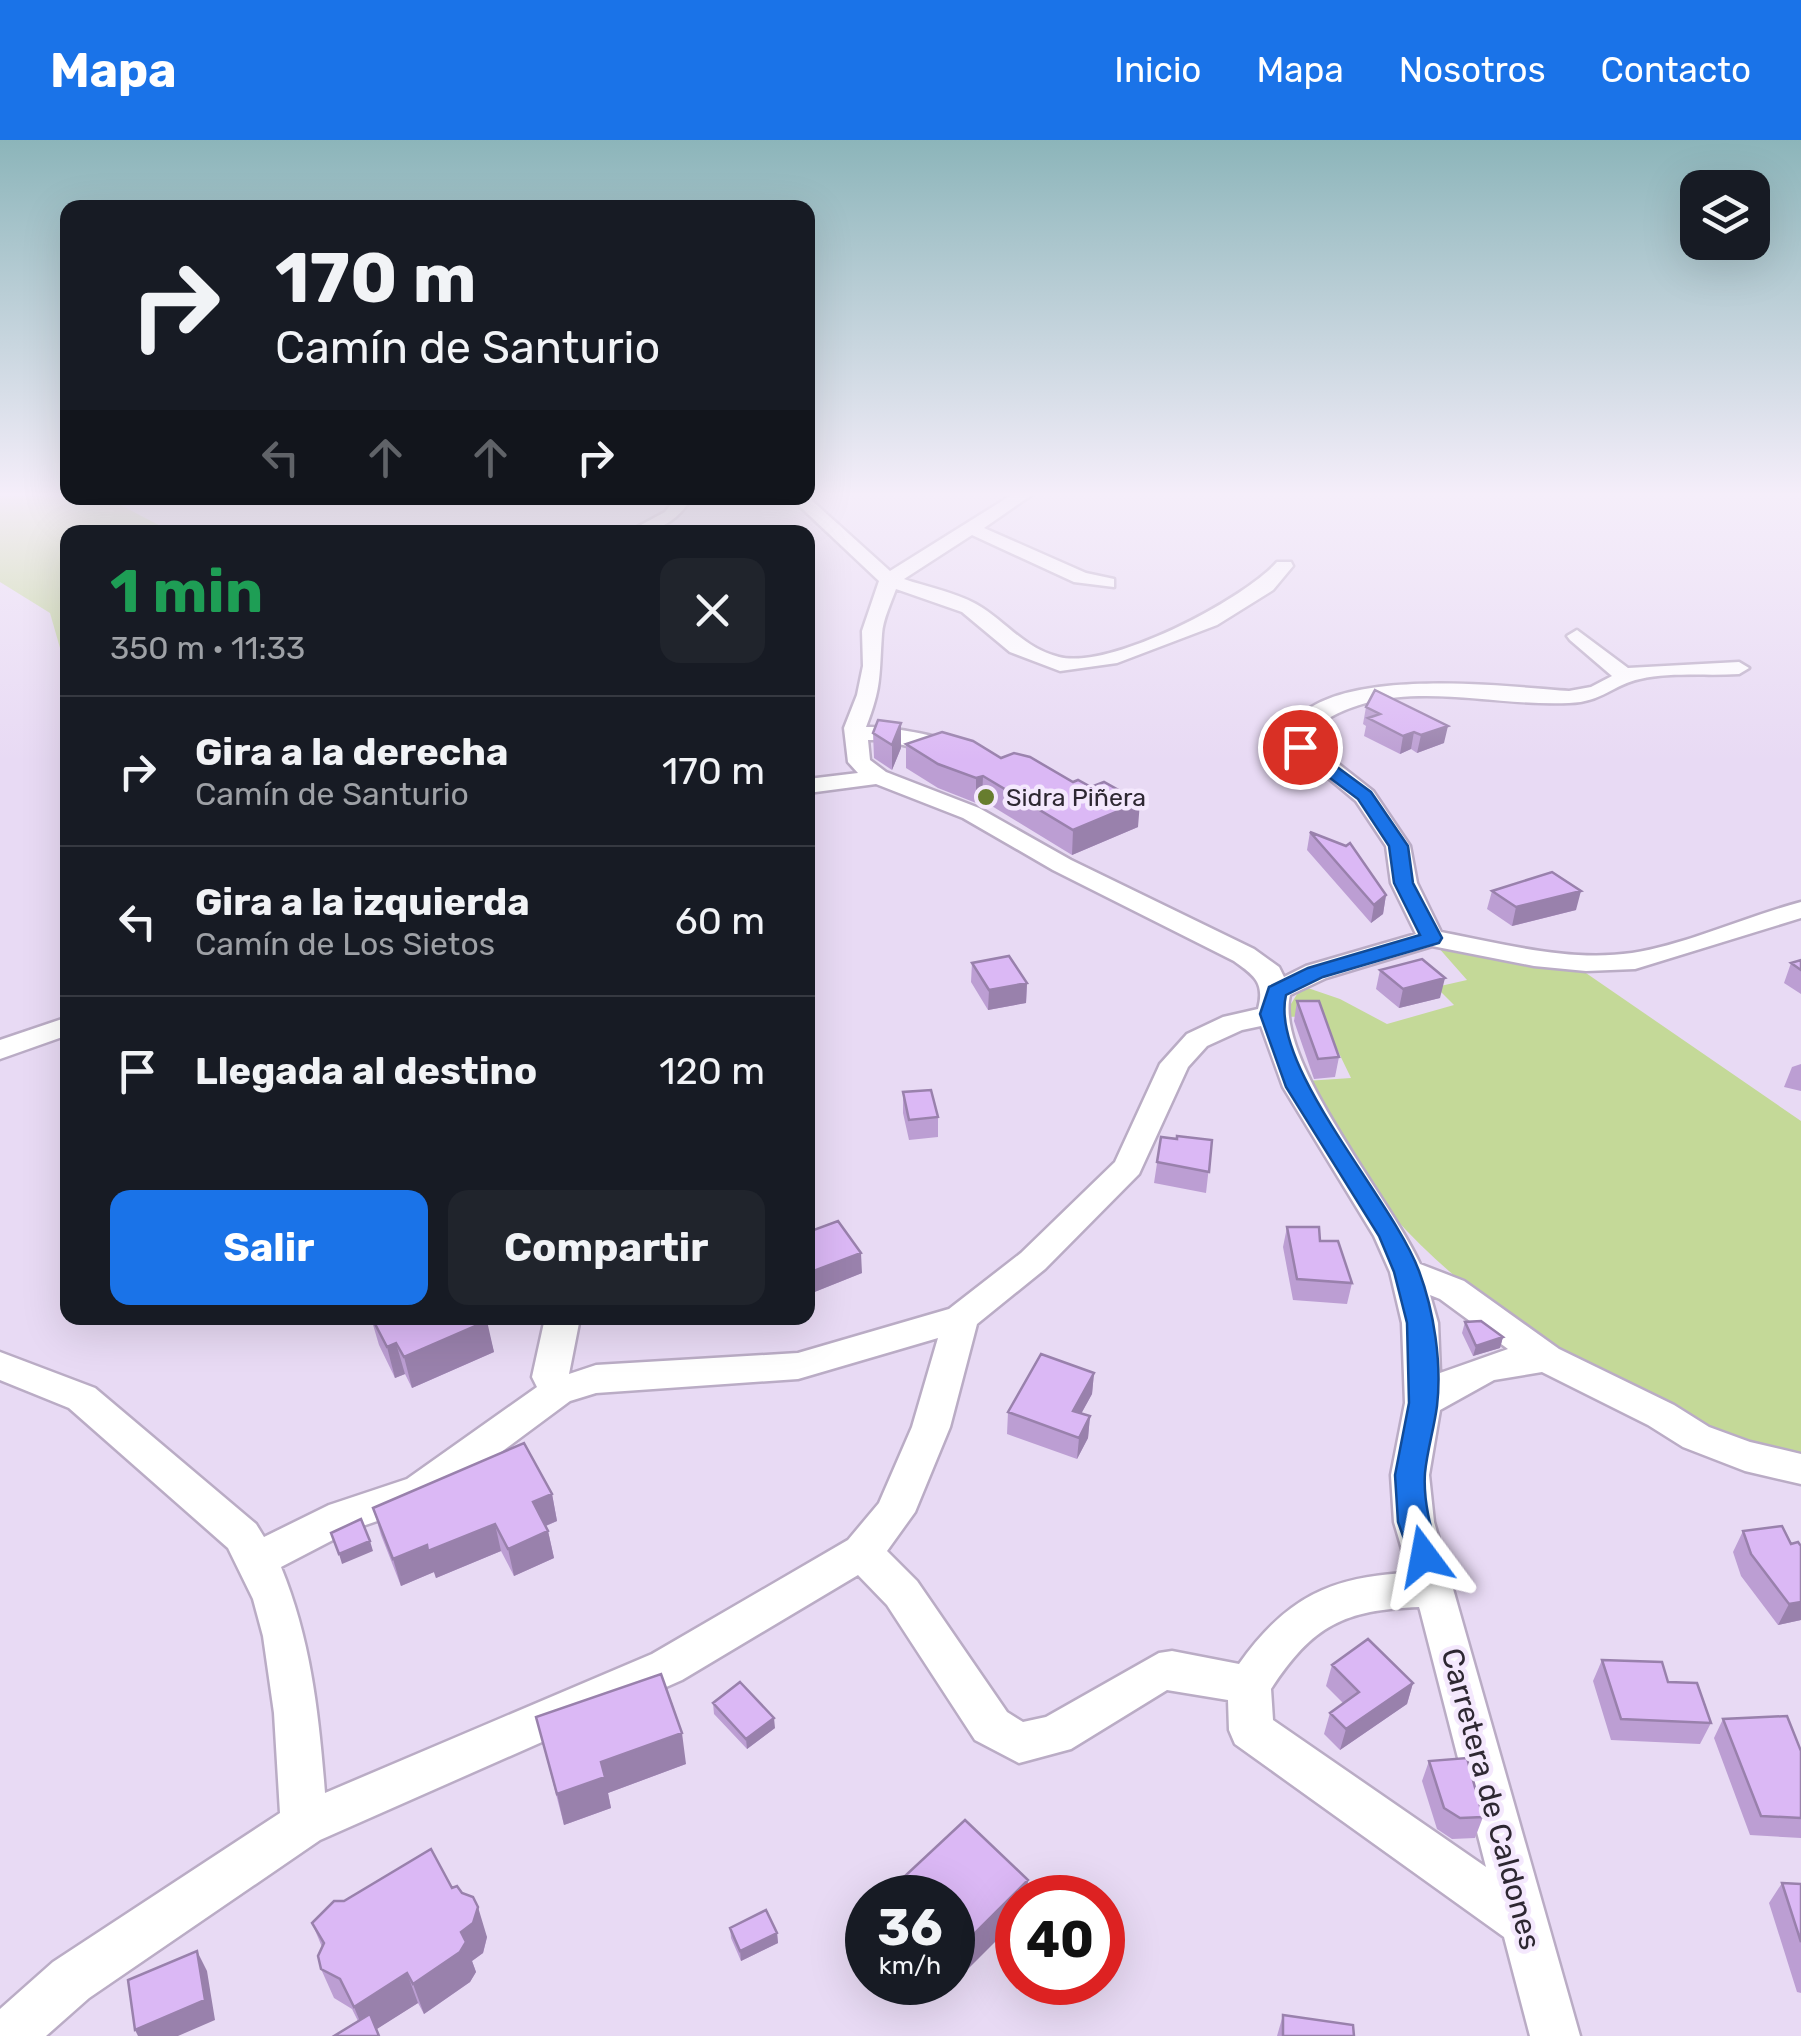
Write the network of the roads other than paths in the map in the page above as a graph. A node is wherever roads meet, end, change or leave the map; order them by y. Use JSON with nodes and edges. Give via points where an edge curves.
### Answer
{"nodes":[{"id":1,"x":887,"y":584,"type":"edge"},
{"id":2,"x":901,"y":584,"type":"edge"},
{"id":3,"x":1267,"y":584,"type":"edge"},
{"id":4,"x":1577,"y":636,"type":"dead end"},
{"id":5,"x":1739,"y":668,"type":"dead end"},
{"id":6,"x":1625,"y":676,"type":"junction"},
{"id":7,"x":856,"y":734,"type":"junction"},
{"id":8,"x":984,"y":760,"type":"edge"},
{"id":9,"x":878,"y":777,"type":"junction"},
{"id":10,"x":815,"y":785,"type":"edge"},
{"id":11,"x":1801,"y":910,"type":"edge"},
{"id":12,"x":1432,"y":938,"type":"junction"},
{"id":13,"x":1274,"y":1003,"type":"junction"},
{"id":14,"x":60,"y":1027,"type":"edge"},
{"id":15,"x":0,"y":1050,"type":"edge"},
{"id":16,"x":1407,"y":1272,"type":"junction"},
{"id":17,"x":961,"y":1318,"type":"junction"},
{"id":18,"x":561,"y":1325,"type":"edge"},
{"id":19,"x":1546,"y":1358,"type":"junction"},
{"id":20,"x":0,"y":1365,"type":"edge"},
{"id":21,"x":557,"y":1390,"type":"junction"},
{"id":22,"x":1424,"y":1403,"type":"junction"},
{"id":23,"x":1801,"y":1469,"type":"edge"},
{"id":24,"x":862,"y":1552,"type":"junction"},
{"id":25,"x":259,"y":1560,"type":"junction"},
{"id":26,"x":1434,"y":1588,"type":"junction"},
{"id":27,"x":1248,"y":1685,"type":"junction"},
{"id":28,"x":304,"y":1824,"type":"junction"},
{"id":29,"x":1525,"y":1923,"type":"junction"},
{"id":30,"x":8,"y":2036,"type":"edge"},
{"id":31,"x":1554,"y":2036,"type":"edge"}],
"edges":[{"from":1,"to":7,"type":"street"},
{"from":2,"to":3,"type":"street","via":[[970,608],[1031,656],[1073,666],[1210,621]]},
{"from":4,"to":6,"type":"street"},
{"from":5,"to":6,"type":"street"},
{"from":6,"to":12,"type":"street","via":[[1612,688],[1569,697],[1384,690],[1299,728],[1296,742],[1365,796],[1398,846],[1404,883]]},
{"from":7,"to":8,"type":"street","via":[[918,740]]},
{"from":7,"to":9,"type":"street","via":[[859,762]]},
{"from":9,"to":10,"type":"street"},
{"from":9,"to":13,"type":"street","name":"Carretera de Caldones","via":[[971,813],[1244,955],[1270,973]]},
{"from":11,"to":12,"type":"street","via":[[1635,961],[1534,958]]},
{"from":12,"to":13,"type":"street","via":[[1316,972]]},
{"from":13,"to":16,"type":"street","name":"Carretera de Caldones","via":[[1298,1087]]},
{"from":13,"to":17,"type":"street","via":[[1197,1040],[1174,1064],[1128,1168],[1033,1261]]},
{"from":14,"to":15,"type":"street"},
{"from":16,"to":19,"type":"street","via":[[1452,1290]]},
{"from":16,"to":22,"type":"street","name":"Carretera de Caldones","via":[[1420,1323]]},
{"from":17,"to":21,"type":"street","via":[[798,1366],[596,1379]]},
{"from":17,"to":24,"type":"street","via":[[910,1478],[895,1512]]},
{"from":18,"to":21,"type":"street","via":[[550,1376]]},
{"from":19,"to":22,"type":"street","via":[[1515,1358],[1456,1378]]},
{"from":19,"to":23,"type":"street","via":[[1696,1438]]},
{"from":20,"to":25,"type":"street","via":[[82,1398],[242,1536]]},
{"from":21,"to":25,"type":"street","via":[[420,1490],[343,1516]]},
{"from":22,"to":26,"type":"street","name":"Carretera de Caldones","via":[[1410,1475],[1414,1522]]},
{"from":24,"to":27,"type":"street","via":[[902,1593],[992,1726],[1019,1743],[1055,1735],[1158,1672]]},
{"from":24,"to":28,"type":"street","via":[[667,1666]]},
{"from":25,"to":28,"type":"street","via":[[288,1660]]},
{"from":26,"to":27,"type":"street","via":[[1364,1591],[1320,1606],[1286,1635]]},
{"from":26,"to":29,"type":"street","name":"Carretera de Caldones"},
{"from":27,"to":29,"type":"street","via":[[1251,1730]]},
{"from":28,"to":30,"type":"street","via":[[71,1980]]},
{"from":29,"to":31,"type":"street","name":"Carretera de Caldones"}]}
